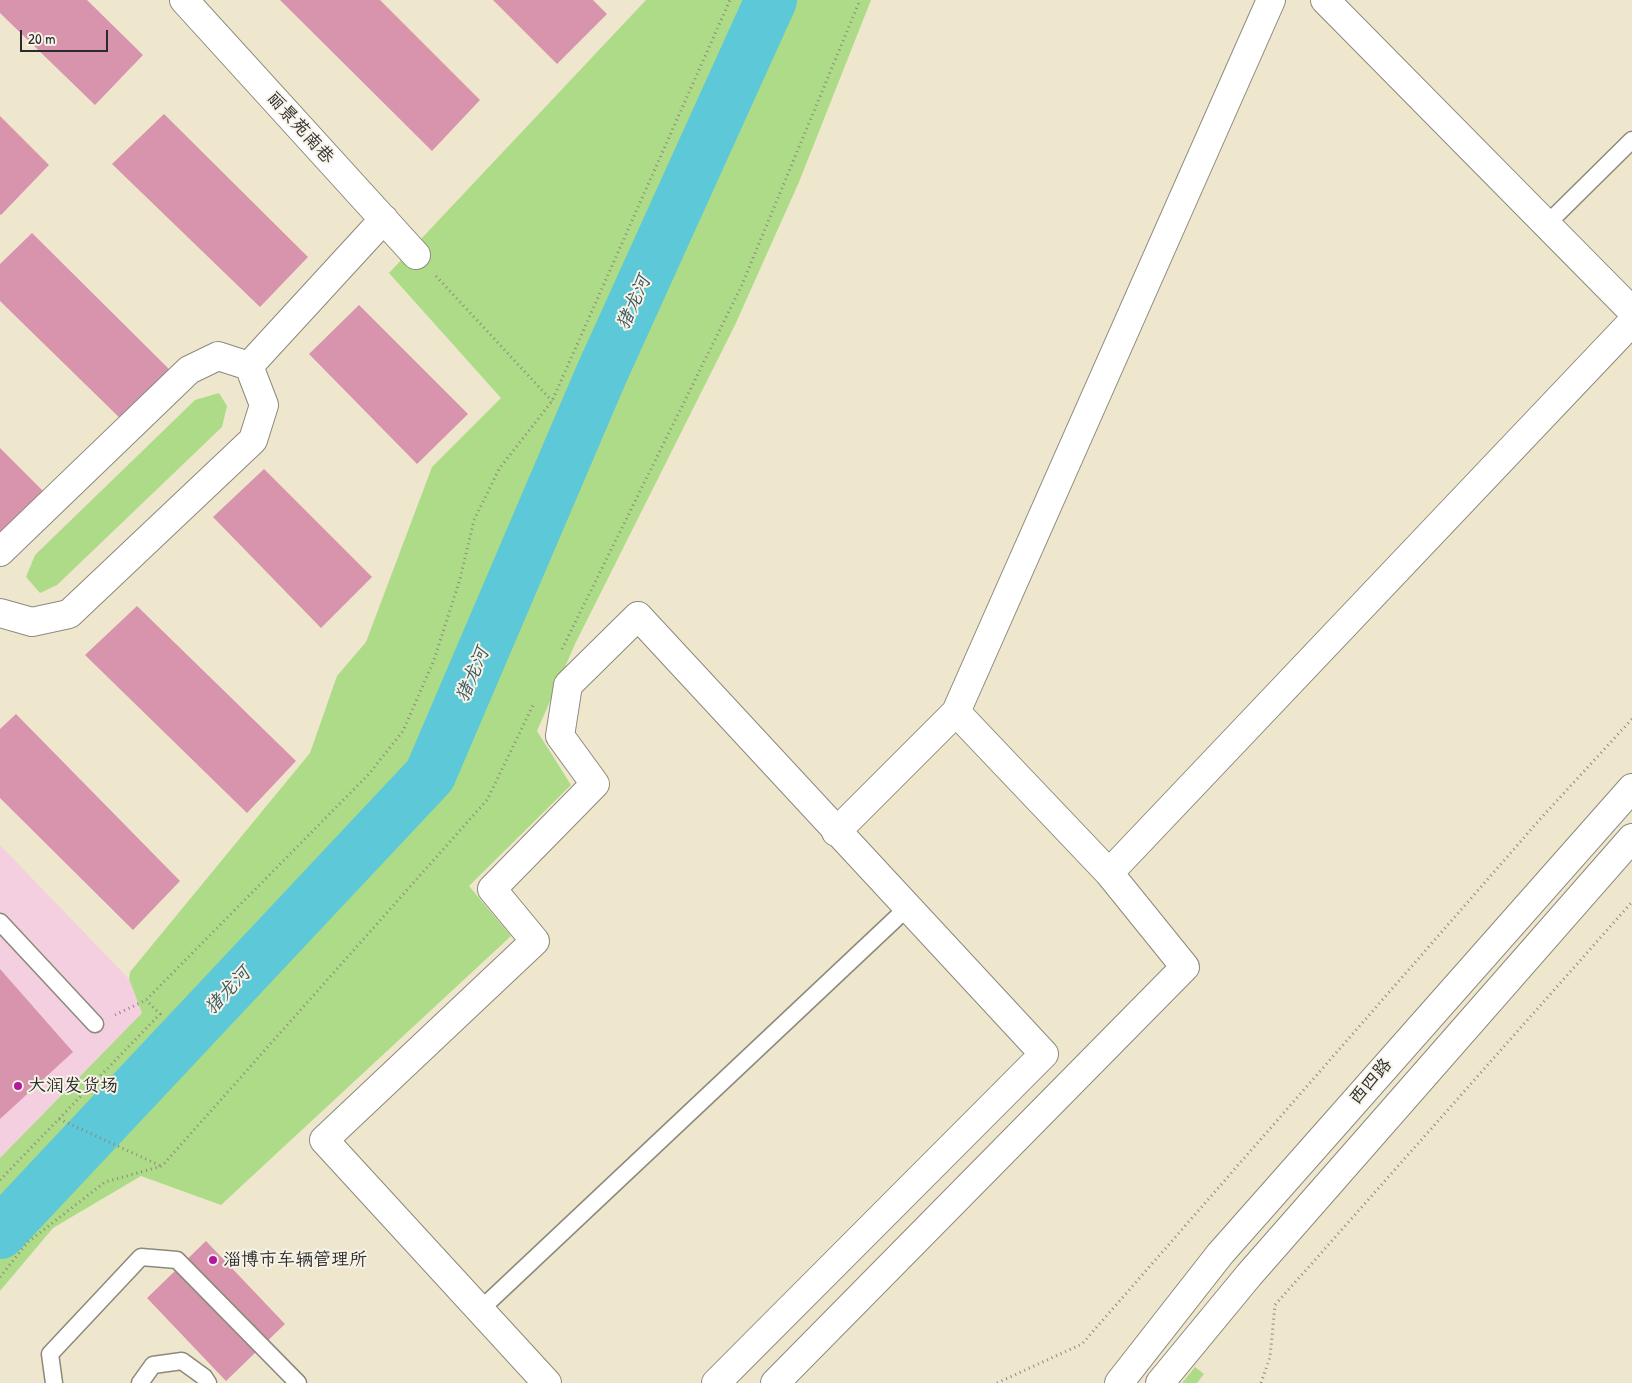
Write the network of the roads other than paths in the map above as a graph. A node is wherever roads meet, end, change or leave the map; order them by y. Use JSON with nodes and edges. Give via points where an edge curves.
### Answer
{"nodes":[{"id":1,"x":184,"y":0,"type":"edge"},
{"id":2,"x":1271,"y":0,"type":"edge"},
{"id":3,"x":1325,"y":0,"type":"edge"},
{"id":4,"x":1632,"y":140,"type":"edge"},
{"id":5,"x":384,"y":219,"type":"junction"},
{"id":6,"x":1546,"y":224,"type":"junction"},
{"id":7,"x":416,"y":255,"type":"road end"},
{"id":8,"x":1632,"y":311,"type":"edge"},
{"id":9,"x":1632,"y":322,"type":"edge"},
{"id":10,"x":249,"y":366,"type":"junction"},
{"id":11,"x":0,"y":552,"type":"edge"},
{"id":12,"x":0,"y":613,"type":"edge"},
{"id":13,"x":956,"y":712,"type":"junction"},
{"id":14,"x":1632,"y":788,"type":"edge"},
{"id":15,"x":836,"y":832,"type":"junction"},
{"id":16,"x":1632,"y":838,"type":"edge"},
{"id":17,"x":1109,"y":873,"type":"junction"},
{"id":18,"x":907,"y":908,"type":"junction"},
{"id":19,"x":0,"y":922,"type":"edge"},
{"id":20,"x":95,"y":1024,"type":"road end"},
{"id":21,"x":480,"y":1310,"type":"junction"},
{"id":22,"x":54,"y":1383,"type":"edge"},
{"id":23,"x":140,"y":1383,"type":"edge"},
{"id":24,"x":208,"y":1383,"type":"edge"},
{"id":25,"x":298,"y":1383,"type":"edge"},
{"id":26,"x":547,"y":1383,"type":"edge"},
{"id":27,"x":716,"y":1383,"type":"edge"},
{"id":28,"x":775,"y":1383,"type":"edge"},
{"id":29,"x":1119,"y":1383,"type":"edge"},
{"id":30,"x":1160,"y":1383,"type":"edge"}],
"edges":[{"from":1,"to":5,"type":"street","name":"丽景苑南巷"},
{"from":2,"to":13,"type":"street"},
{"from":3,"to":6,"type":"street"},
{"from":4,"to":6,"type":"lane"},
{"from":5,"to":7,"type":"street","name":"丽景苑南巷"},
{"from":5,"to":10,"type":"street"},
{"from":6,"to":8,"type":"street"},
{"from":9,"to":17,"type":"street"},
{"from":10,"to":11,"type":"street","via":[[218,356],[189,370]]},
{"from":10,"to":12,"type":"street","via":[[264,405],[253,440],[69,614],[32,622]]},
{"from":13,"to":15,"type":"street"},
{"from":13,"to":17,"type":"street"},
{"from":14,"to":29,"type":"street","name":"西四路","via":[[1220,1254]]},
{"from":15,"to":18,"type":"street"},
{"from":15,"to":21,"type":"street","via":[[638,616],[568,685],[560,736],[595,784],[492,889],[535,941],[324,1140]]},
{"from":16,"to":30,"type":"street","name":"西四路","via":[[1249,1275]]},
{"from":17,"to":28,"type":"street","via":[[1185,967]]},
{"from":18,"to":21,"type":"lane"},
{"from":18,"to":27,"type":"street","via":[[1044,1054]]},
{"from":19,"to":20,"type":"lane"},
{"from":21,"to":26,"type":"street"},
{"from":22,"to":25,"type":"lane","via":[[50,1354],[141,1257],[177,1260]]},
{"from":23,"to":24,"type":"lane","via":[[153,1365],[182,1361]]}]}
